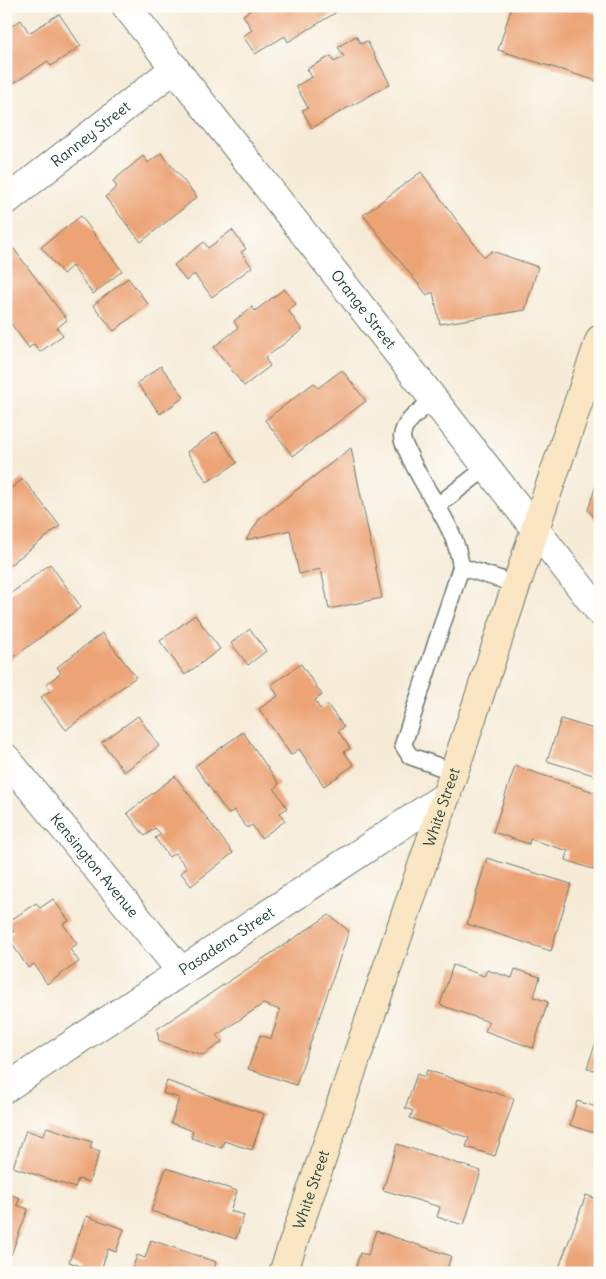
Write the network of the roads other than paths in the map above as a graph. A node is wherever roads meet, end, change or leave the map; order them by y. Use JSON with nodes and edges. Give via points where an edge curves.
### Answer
{"nodes":[{"id":1,"x":126,"y":6,"type":"edge"},
{"id":2,"x":175,"y":68,"type":"junction"},
{"id":3,"x":6,"y":201,"type":"edge"},
{"id":4,"x":600,"y":339,"type":"edge"},
{"id":5,"x":434,"y":399,"type":"junction"},
{"id":6,"x":487,"y":468,"type":"junction"},
{"id":7,"x":437,"y":506,"type":"junction"},
{"id":8,"x":535,"y":528,"type":"junction"},
{"id":9,"x":461,"y":567,"type":"junction"},
{"id":10,"x":516,"y":584,"type":"junction"},
{"id":11,"x":600,"y":612,"type":"edge"},
{"id":12,"x":6,"y":758,"type":"edge"},
{"id":13,"x":451,"y":784,"type":"junction"},
{"id":14,"x":182,"y":971,"type":"junction"},
{"id":15,"x":6,"y":1088,"type":"edge"},
{"id":16,"x":283,"y":1273,"type":"edge"}],
"edges":[{"from":1,"to":2,"type":"street","name":"Orange Street"},
{"from":2,"to":3,"type":"street","name":"Ranney Street"},
{"from":2,"to":5,"type":"street","name":"Orange Street"},
{"from":4,"to":8,"type":"main road","name":"White Street"},
{"from":5,"to":6,"type":"street","name":"Orange Street"},
{"from":5,"to":7,"type":"lane","via":[[409,421],[402,438],[412,463]]},
{"from":6,"to":7,"type":"lane"},
{"from":6,"to":8,"type":"street","name":"Orange Street"},
{"from":7,"to":9,"type":"lane","via":[[459,554]]},
{"from":8,"to":10,"type":"main road","name":"White Street"},
{"from":8,"to":11,"type":"street","name":"Orange Street"},
{"from":9,"to":10,"type":"lane"},
{"from":9,"to":13,"type":"lane","via":[[403,745],[410,756]]},
{"from":10,"to":13,"type":"main road","name":"White Street"},
{"from":12,"to":14,"type":"street","name":"Kensington Avenue"},
{"from":13,"to":14,"type":"street","name":"Pasadena Street"},
{"from":13,"to":16,"type":"main road","name":"White Street"},
{"from":14,"to":15,"type":"street","name":"Pasadena Street"}]}
